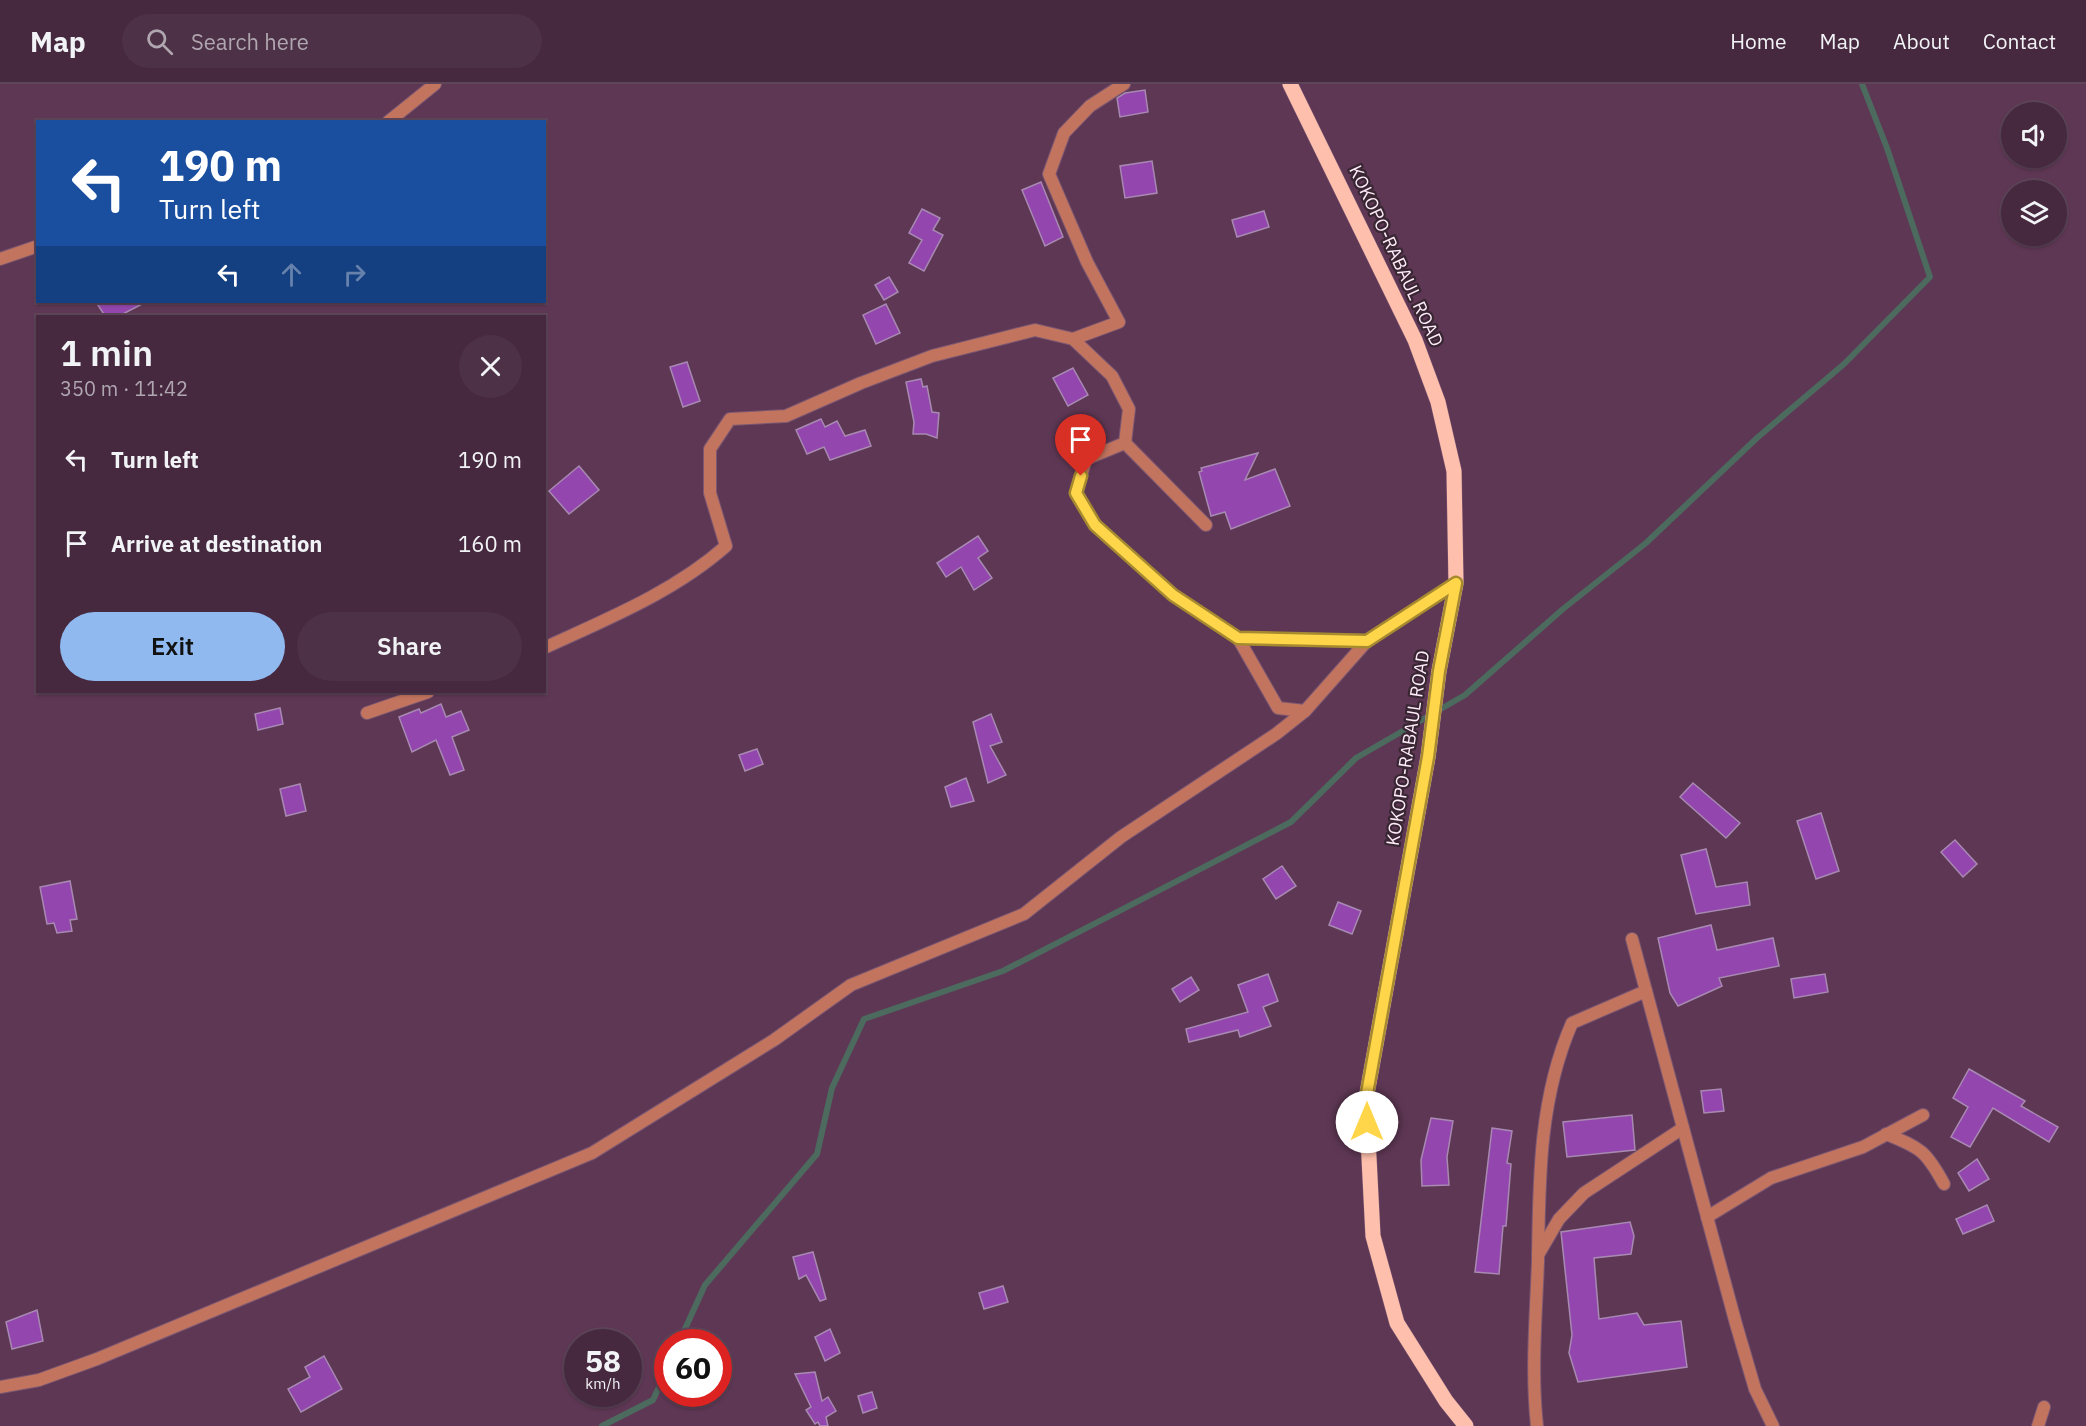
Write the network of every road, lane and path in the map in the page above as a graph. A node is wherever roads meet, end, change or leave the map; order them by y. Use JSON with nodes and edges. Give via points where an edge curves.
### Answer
{"nodes":[{"id":1,"x":435,"y":84,"type":"edge"},
{"id":2,"x":1124,"y":84,"type":"edge"},
{"id":3,"x":1290,"y":84,"type":"edge"},
{"id":4,"x":390,"y":120,"type":"edge"},
{"id":5,"x":36,"y":247,"type":"edge"},
{"id":6,"x":0,"y":259,"type":"edge"},
{"id":7,"x":1073,"y":339,"type":"junction"},
{"id":8,"x":1125,"y":443,"type":"junction"},
{"id":9,"x":1206,"y":525,"type":"dead end"},
{"id":10,"x":1456,"y":583,"type":"junction"},
{"id":11,"x":1238,"y":638,"type":"junction"},
{"id":12,"x":1367,"y":641,"type":"junction"},
{"id":13,"x":546,"y":647,"type":"edge"},
{"id":14,"x":425,"y":693,"type":"edge"},
{"id":15,"x":1305,"y":711,"type":"junction"},
{"id":16,"x":367,"y":713,"type":"dead end"},
{"id":17,"x":1632,"y":939,"type":"dead end"},
{"id":18,"x":1646,"y":991,"type":"junction"},
{"id":19,"x":1923,"y":1114,"type":"dead end"},
{"id":20,"x":1683,"y":1128,"type":"junction"},
{"id":21,"x":1886,"y":1134,"type":"junction"},
{"id":22,"x":1944,"y":1184,"type":"dead end"},
{"id":23,"x":1707,"y":1217,"type":"junction"},
{"id":24,"x":1538,"y":1255,"type":"junction"},
{"id":25,"x":0,"y":1387,"type":"edge"},
{"id":26,"x":2044,"y":1407,"type":"dead end"},
{"id":27,"x":1466,"y":1426,"type":"edge"},
{"id":28,"x":1537,"y":1426,"type":"edge"},
{"id":29,"x":1773,"y":1426,"type":"edge"},
{"id":30,"x":2038,"y":1426,"type":"edge"}],
"edges":[{"from":1,"to":4,"type":"street"},
{"from":2,"to":7,"type":"street","via":[[1090,106],[1064,134],[1049,174],[1087,262],[1119,322]]},
{"from":3,"to":10,"type":"main road","name":"KOKOPO-RABAUL ROAD","via":[[1410,330],[1438,402],[1454,471]]},
{"from":5,"to":6,"type":"street"},
{"from":7,"to":8,"type":"street","via":[[1112,376],[1129,409]]},
{"from":7,"to":13,"type":"street","via":[[1035,330],[932,356],[786,416],[730,419],[710,449],[710,493],[726,546],[642,603]]},
{"from":8,"to":9,"type":"street"},
{"from":8,"to":11,"type":"street","via":[[1086,459],[1076,493],[1095,525],[1173,595]]},
{"from":10,"to":12,"type":"street"},
{"from":10,"to":27,"type":"main road","name":"KOKOPO-RABAUL ROAD","via":[[1366,1099],[1373,1236],[1397,1323]]},
{"from":11,"to":12,"type":"street"},
{"from":11,"to":15,"type":"street","via":[[1278,708]]},
{"from":12,"to":15,"type":"street"},
{"from":14,"to":16,"type":"street"},
{"from":15,"to":25,"type":"street","via":[[1120,837],[1024,914],[851,985],[774,1040],[592,1153],[97,1359],[39,1380]]},
{"from":17,"to":18,"type":"street"},
{"from":18,"to":20,"type":"street"},
{"from":18,"to":24,"type":"street","via":[[1572,1023],[1557,1057],[1547,1106],[1539,1187]]},
{"from":19,"to":21,"type":"street"},
{"from":20,"to":23,"type":"street"},
{"from":20,"to":24,"type":"street","via":[[1584,1193],[1559,1219]]},
{"from":21,"to":22,"type":"street","via":[[1930,1157]]},
{"from":21,"to":23,"type":"street","via":[[1814,1166],[1771,1178]]},
{"from":23,"to":29,"type":"street","via":[[1755,1389]]},
{"from":24,"to":28,"type":"street","via":[[1534,1307]]},
{"from":26,"to":30,"type":"street"}]}
